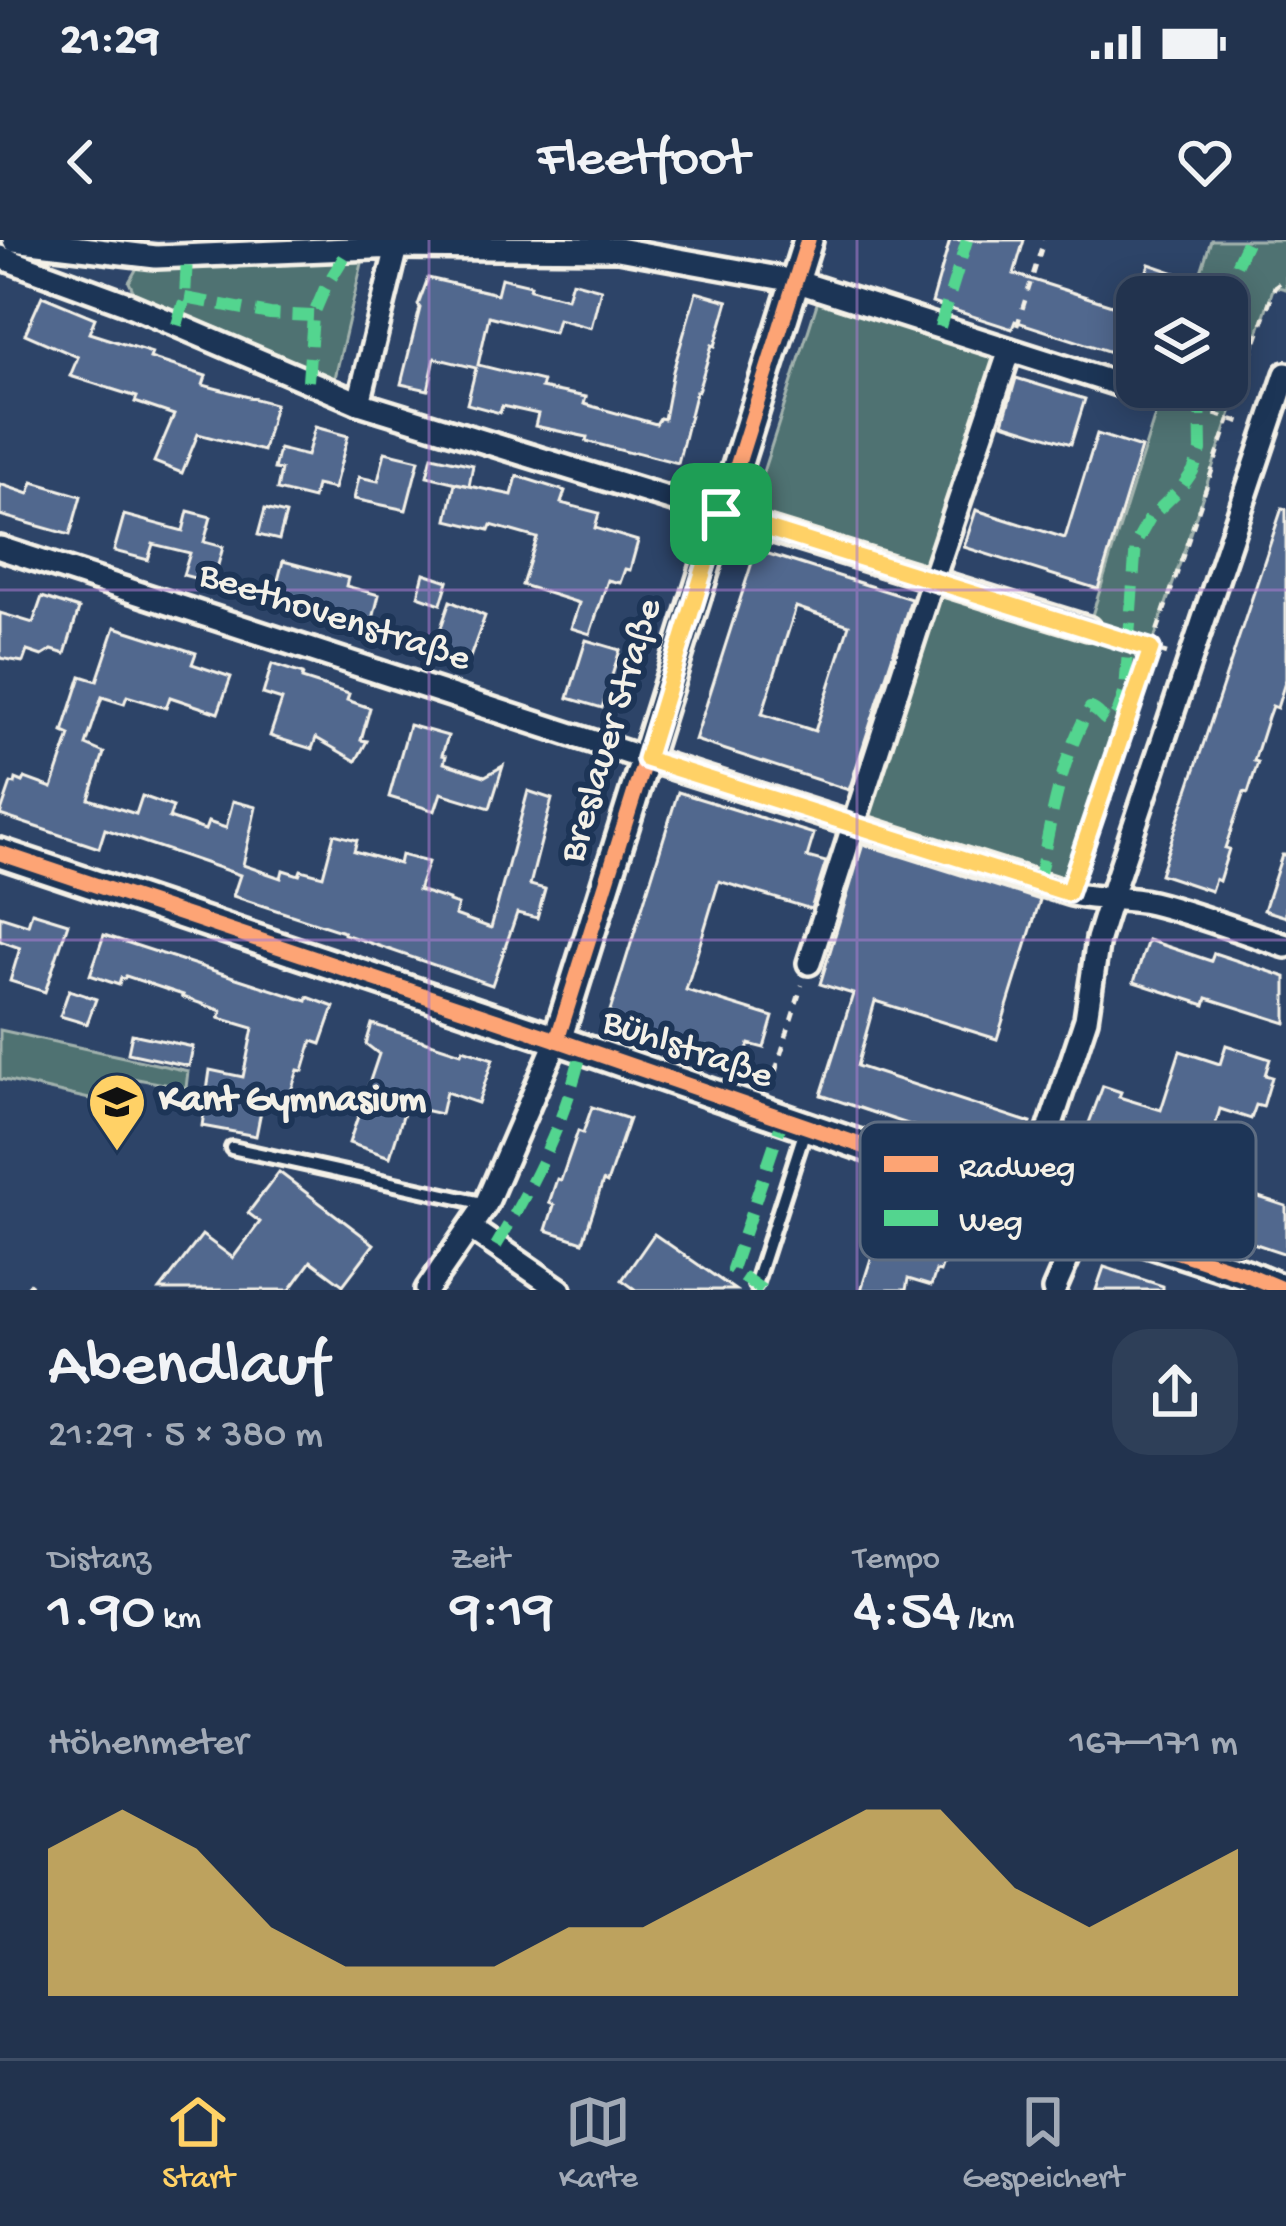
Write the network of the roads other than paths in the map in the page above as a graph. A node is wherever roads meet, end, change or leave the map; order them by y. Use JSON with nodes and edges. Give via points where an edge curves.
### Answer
{"nodes":[{"id":1,"x":14,"y":240,"type":"edge"},
{"id":2,"x":808,"y":240,"type":"edge"},
{"id":3,"x":398,"y":247,"type":"junction"},
{"id":4,"x":0,"y":257,"type":"edge"},
{"id":5,"x":795,"y":281,"type":"junction"},
{"id":6,"x":1010,"y":350,"type":"junction"},
{"id":7,"x":1286,"y":374,"type":"edge"},
{"id":8,"x":1116,"y":384,"type":"edge"},
{"id":9,"x":359,"y":403,"type":"junction"},
{"id":10,"x":1276,"y":433,"type":"edge"},
{"id":11,"x":721,"y":514,"type":"junction"},
{"id":12,"x":0,"y":548,"type":"edge"},
{"id":13,"x":932,"y":579,"type":"junction"},
{"id":14,"x":1088,"y":628,"type":"road end"},
{"id":15,"x":646,"y":759,"type":"junction"},
{"id":16,"x":854,"y":825,"type":"junction"},
{"id":17,"x":0,"y":853,"type":"edge"},
{"id":18,"x":1111,"y":897,"type":"junction"},
{"id":19,"x":1286,"y":946,"type":"edge"},
{"id":20,"x":809,"y":963,"type":"road end"},
{"id":21,"x":556,"y":1040,"type":"junction"},
{"id":22,"x":1051,"y":1122,"type":"edge"},
{"id":23,"x":806,"y":1126,"type":"junction"},
{"id":24,"x":860,"y":1145,"type":"edge"},
{"id":25,"x":232,"y":1148,"type":"dead end"},
{"id":26,"x":486,"y":1204,"type":"junction"},
{"id":27,"x":470,"y":1228,"type":"junction"},
{"id":28,"x":1067,"y":1260,"type":"edge"},
{"id":29,"x":1186,"y":1260,"type":"edge"},
{"id":30,"x":1244,"y":1282,"type":"edge"},
{"id":31,"x":755,"y":1285,"type":"dead end"},
{"id":32,"x":428,"y":1290,"type":"edge"},
{"id":33,"x":560,"y":1290,"type":"edge"},
{"id":34,"x":1054,"y":1290,"type":"edge"},
{"id":35,"x":1284,"y":1290,"type":"edge"}],
"edges":[{"from":1,"to":3,"type":"street","via":[[156,257]]},
{"from":2,"to":5,"type":"street","name":"Breslauer Straße"},
{"from":3,"to":5,"type":"street","via":[[617,249]]},
{"from":3,"to":9,"type":"street"},
{"from":4,"to":9,"type":"street"},
{"from":5,"to":6,"type":"street"},
{"from":5,"to":11,"type":"street","name":"Breslauer Straße"},
{"from":6,"to":8,"type":"street"},
{"from":6,"to":13,"type":"street"},
{"from":7,"to":10,"type":"street"},
{"from":9,"to":11,"type":"street"},
{"from":10,"to":18,"type":"street"},
{"from":11,"to":13,"type":"street"},
{"from":11,"to":15,"type":"street","name":"Breslauer Straße"},
{"from":12,"to":15,"type":"street","name":"Beethovenstraße"},
{"from":13,"to":14,"type":"street"},
{"from":13,"to":16,"type":"street"},
{"from":15,"to":16,"type":"street","name":"Beethovenstraße"},
{"from":15,"to":21,"type":"street","name":"Breslauer Straße"},
{"from":16,"to":18,"type":"street","name":"Beethovenstraße","via":[[1082,897]]},
{"from":16,"to":20,"type":"street"},
{"from":17,"to":21,"type":"street","name":"Bühlstraße"},
{"from":18,"to":19,"type":"street","name":"Beethovenstraße"},
{"from":18,"to":22,"type":"street","via":[[1085,1019]]},
{"from":21,"to":23,"type":"street","name":"Bühlstraße"},
{"from":21,"to":26,"type":"street"},
{"from":23,"to":24,"type":"street","name":"Bühlstraße"},
{"from":23,"to":31,"type":"lane"},
{"from":25,"to":26,"type":"lane"},
{"from":26,"to":27,"type":"street"},
{"from":27,"to":32,"type":"street"},
{"from":27,"to":33,"type":"street"},
{"from":28,"to":34,"type":"street"},
{"from":29,"to":30,"type":"street","name":"Bühlstraße"},
{"from":30,"to":35,"type":"street","name":"Bühlstraße"}]}
